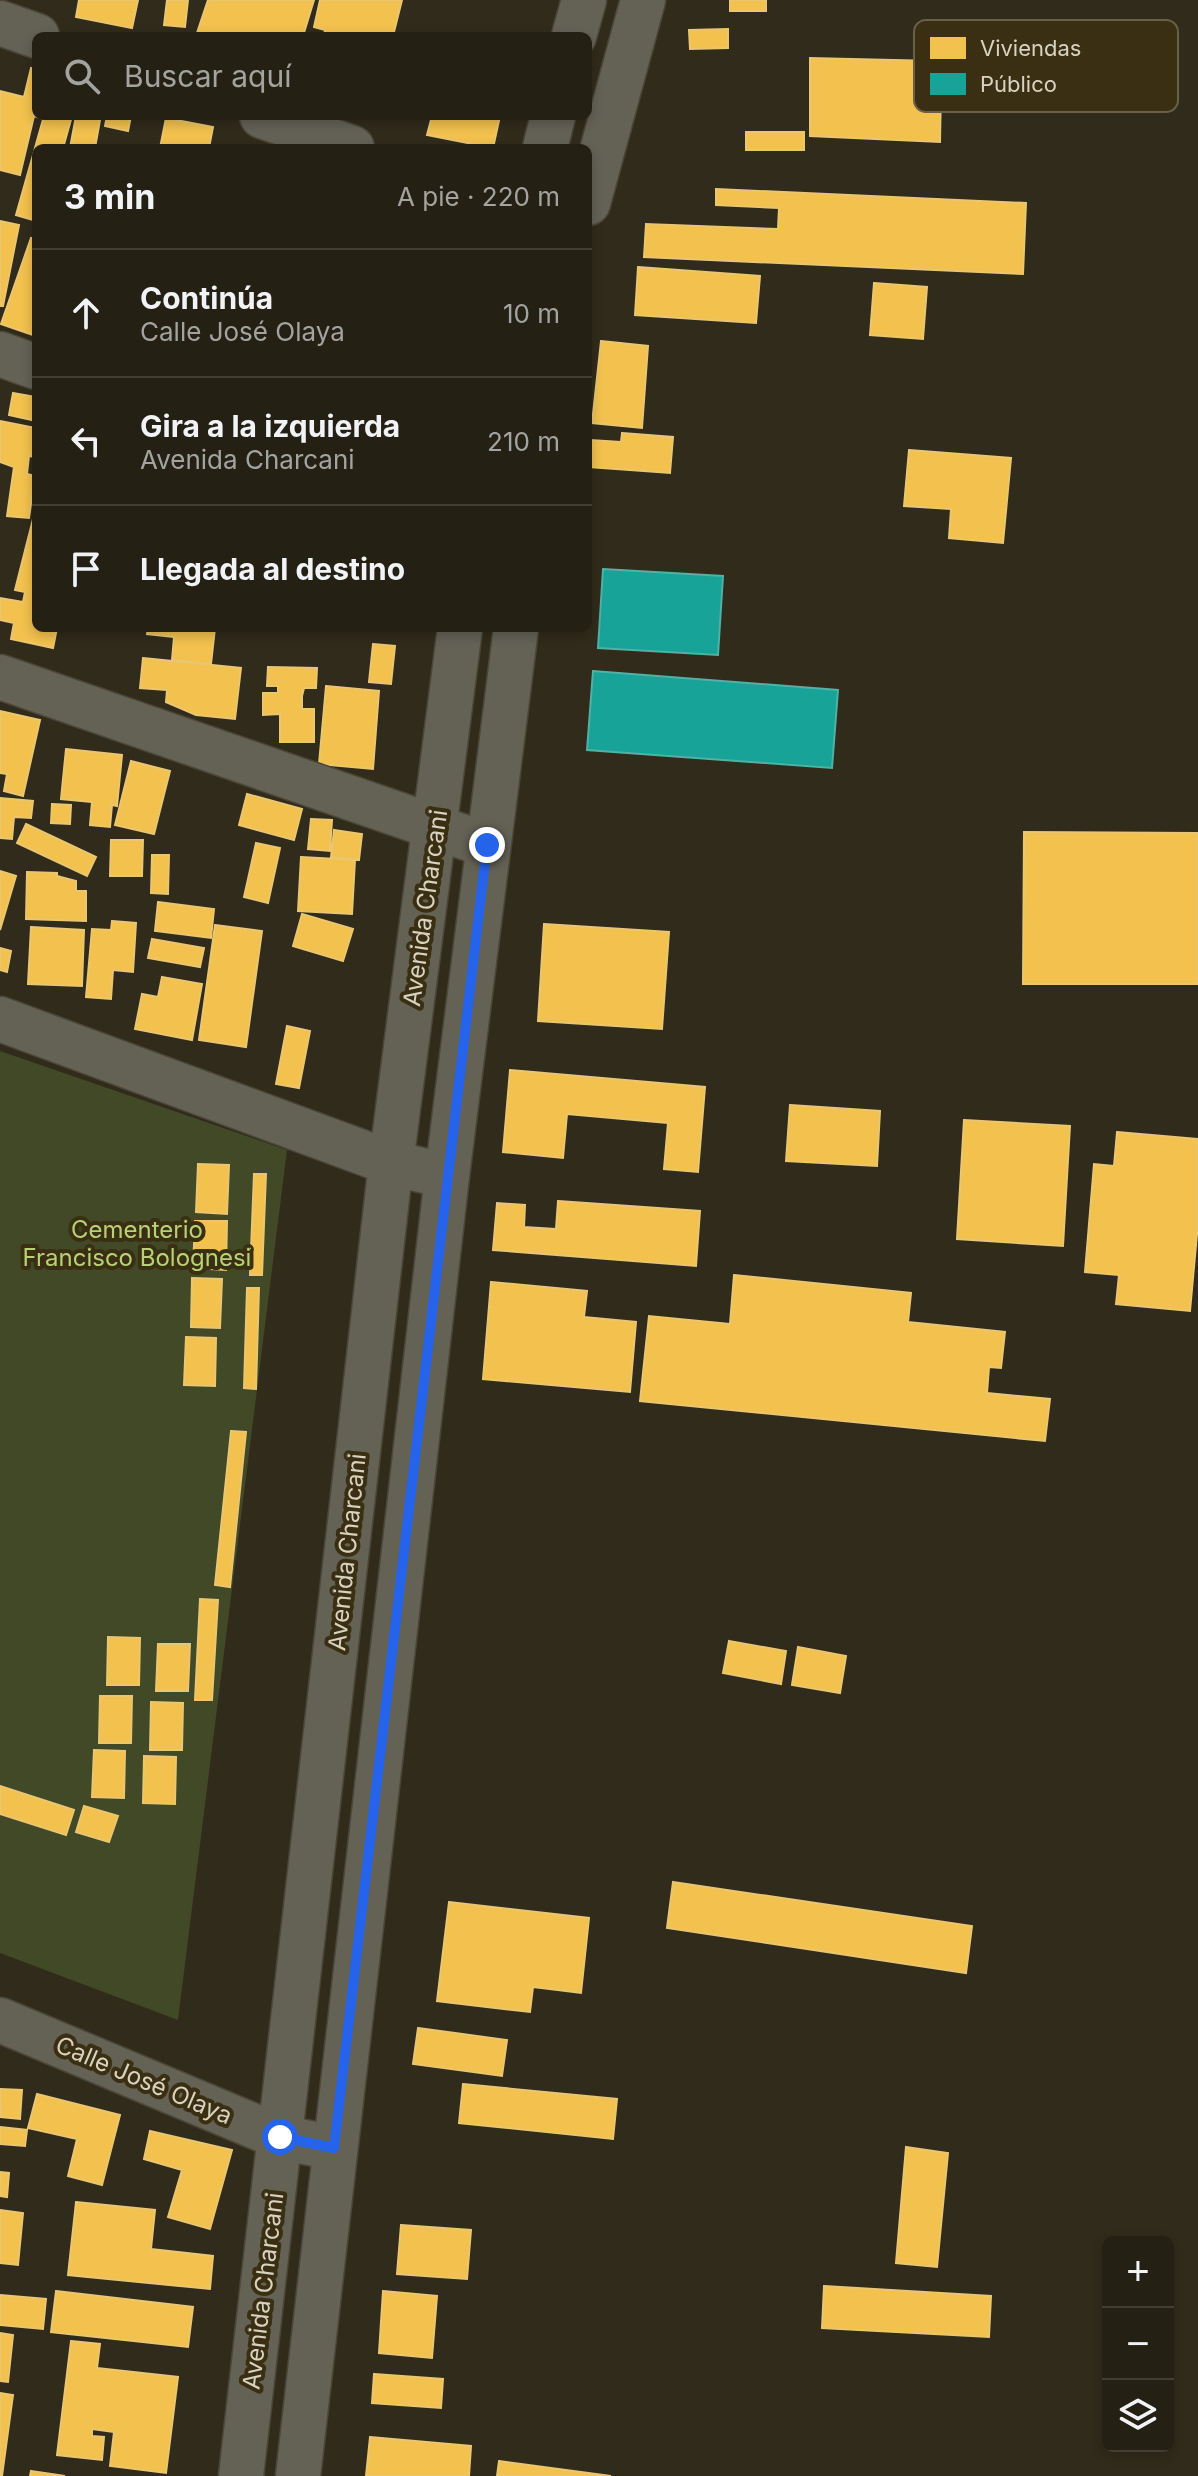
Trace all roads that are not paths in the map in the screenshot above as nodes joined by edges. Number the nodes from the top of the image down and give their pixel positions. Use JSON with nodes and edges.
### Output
{"nodes":[{"id":1,"x":584,"y":0,"type":"edge"},
{"id":2,"x":643,"y":0,"type":"edge"},
{"id":3,"x":0,"y":23,"type":"edge"},
{"id":4,"x":575,"y":32,"type":"edge"},
{"id":5,"x":32,"y":34,"type":"edge"},
{"id":6,"x":273,"y":120,"type":"edge"},
{"id":7,"x":552,"y":120,"type":"edge"},
{"id":8,"x":341,"y":144,"type":"edge"},
{"id":9,"x":546,"y":144,"type":"edge"},
{"id":10,"x":592,"y":188,"type":"edge"},
{"id":11,"x":0,"y":354,"type":"edge"},
{"id":12,"x":32,"y":366,"type":"edge"},
{"id":13,"x":460,"y":632,"type":"edge"},
{"id":14,"x":515,"y":632,"type":"edge"},
{"id":15,"x":0,"y":677,"type":"edge"},
{"id":16,"x":436,"y":829,"type":"junction"},
{"id":17,"x":487,"y":845,"type":"junction"},
{"id":18,"x":0,"y":1019,"type":"edge"},
{"id":19,"x":391,"y":1163,"type":"junction"},
{"id":20,"x":447,"y":1176,"type":"junction"},
{"id":21,"x":0,"y":2020,"type":"edge"},
{"id":22,"x":280,"y":2137,"type":"junction"},
{"id":23,"x":334,"y":2148,"type":"junction"},
{"id":24,"x":241,"y":2476,"type":"edge"},
{"id":25,"x":298,"y":2476,"type":"edge"}],
"edges":[{"from":1,"to":4,"type":"main road"},
{"from":2,"to":10,"type":"main road"},
{"from":3,"to":5,"type":"main road"},
{"from":6,"to":8,"type":"main road"},
{"from":7,"to":9,"type":"main road"},
{"from":11,"to":12,"type":"main road"},
{"from":13,"to":16,"type":"main road","name":"Avenida Charcani"},
{"from":14,"to":17,"type":"main road"},
{"from":15,"to":16,"type":"main road"},
{"from":16,"to":17,"type":"main road"},
{"from":16,"to":19,"type":"main road","name":"Avenida Charcani"},
{"from":17,"to":20,"type":"main road"},
{"from":18,"to":19,"type":"main road"},
{"from":19,"to":20,"type":"main road"},
{"from":19,"to":22,"type":"main road","name":"Avenida Charcani"},
{"from":20,"to":23,"type":"main road"},
{"from":21,"to":22,"type":"main road","name":"Calle José Olaya"},
{"from":22,"to":23,"type":"main road","name":"Calle José Olaya"},
{"from":22,"to":24,"type":"main road","name":"Avenida Charcani"},
{"from":23,"to":25,"type":"main road"}]}
